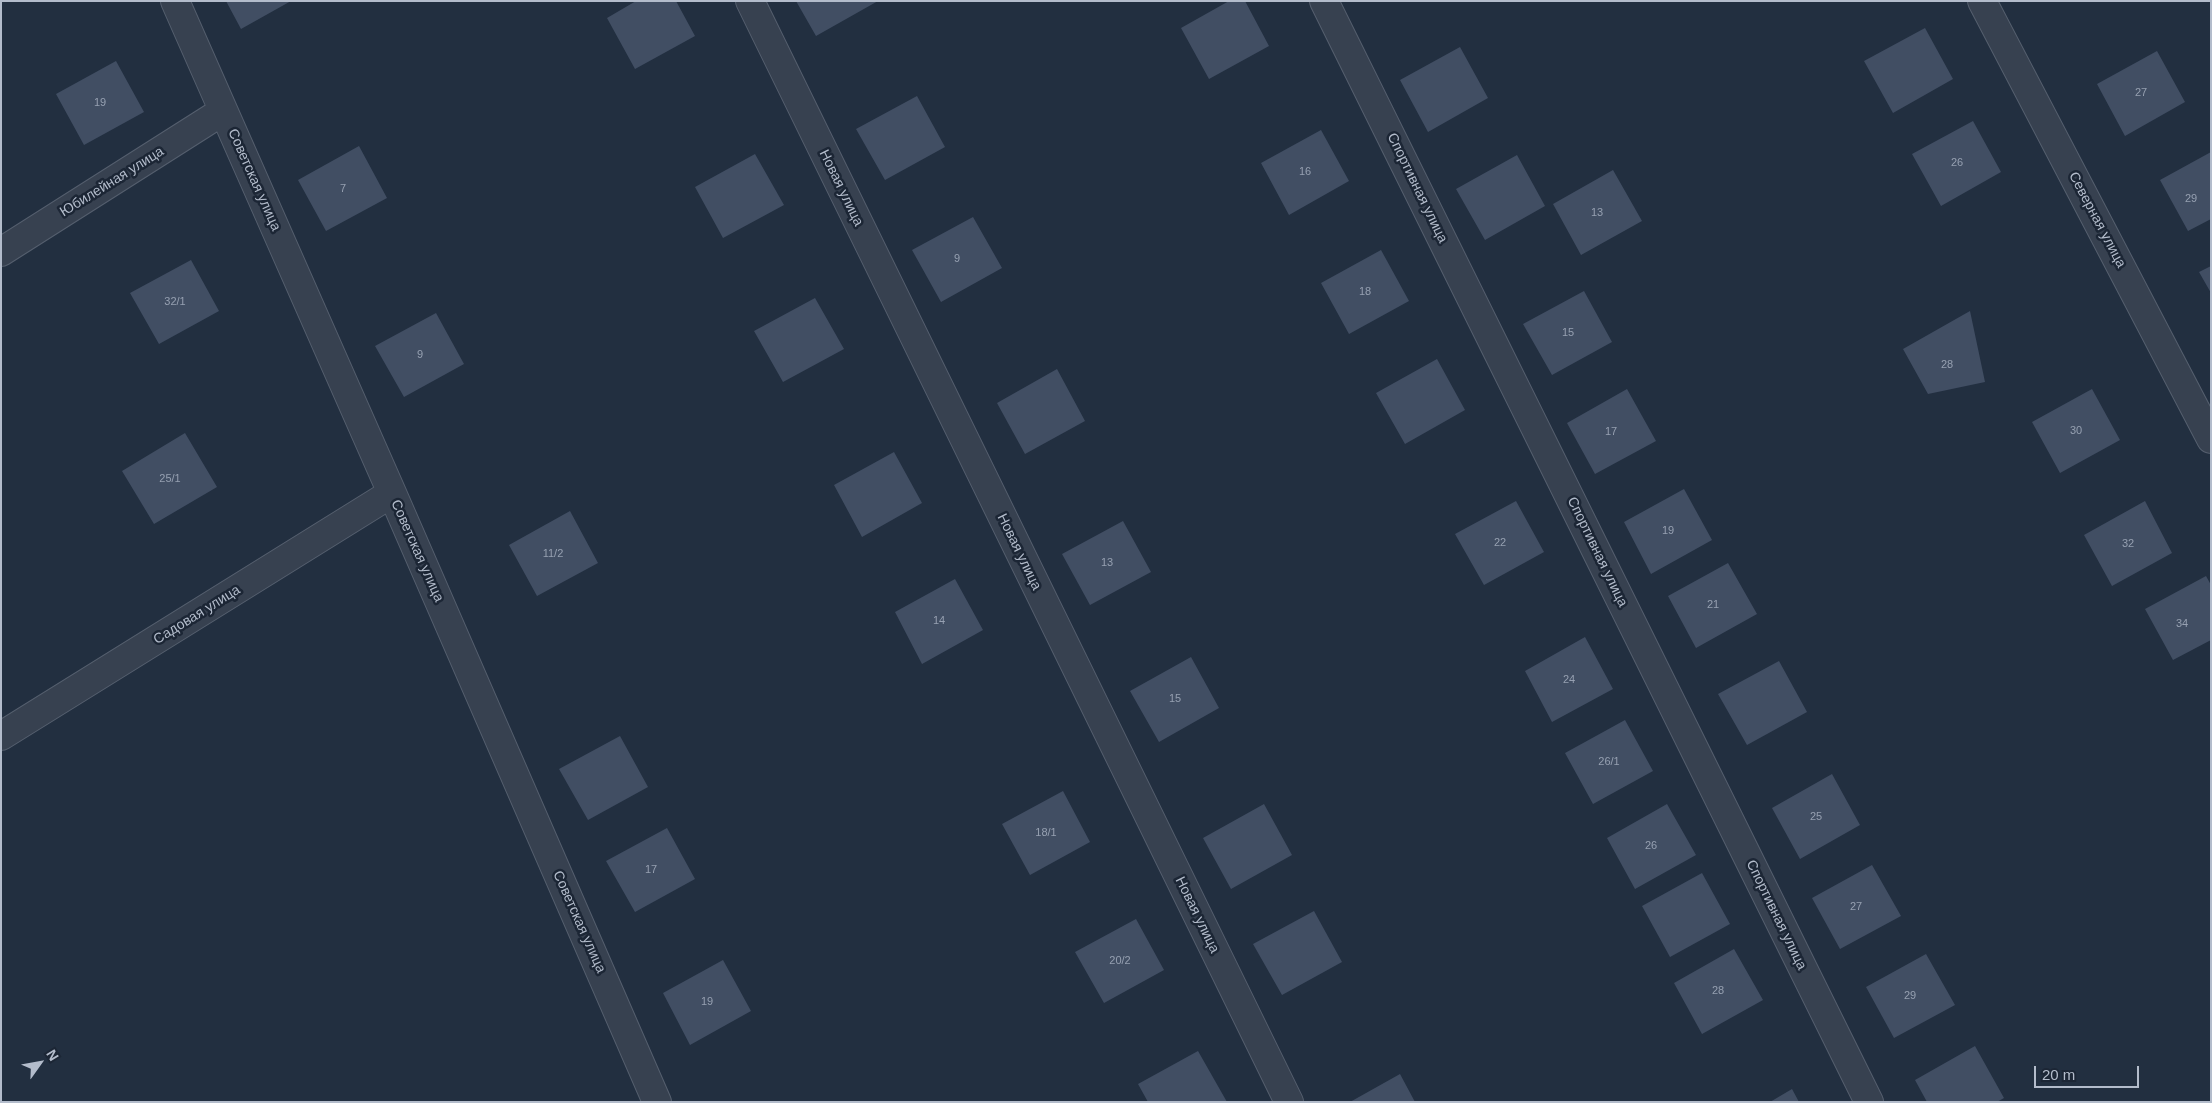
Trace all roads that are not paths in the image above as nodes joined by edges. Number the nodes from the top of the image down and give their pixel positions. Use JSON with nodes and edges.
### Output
{"nodes":[{"id":1,"x":174,"y":1,"type":"edge"},
{"id":2,"x":750,"y":1,"type":"edge"},
{"id":3,"x":1324,"y":1,"type":"edge"},
{"id":4,"x":1982,"y":1,"type":"edge"},
{"id":5,"x":223,"y":111,"type":"junction"},
{"id":6,"x":1,"y":252,"type":"edge"},
{"id":7,"x":2211,"y":439,"type":"edge"},
{"id":8,"x":392,"y":494,"type":"junction"},
{"id":9,"x":1,"y":736,"type":"edge"},
{"id":10,"x":657,"y":1102,"type":"edge"},
{"id":11,"x":1289,"y":1102,"type":"edge"},
{"id":12,"x":1869,"y":1102,"type":"edge"}],
"edges":[{"from":1,"to":5,"type":"street","name":"Советская улица"},
{"from":2,"to":11,"type":"street","name":"Новая улица"},
{"from":3,"to":12,"type":"street","name":"Спортивная улица"},
{"from":4,"to":7,"type":"street","name":"Северная улица"},
{"from":5,"to":6,"type":"street","name":"Юбилейная улица"},
{"from":5,"to":8,"type":"street","name":"Советская улица"},
{"from":8,"to":9,"type":"street","name":"Садовая улица"},
{"from":8,"to":10,"type":"street","name":"Советская улица"}]}
